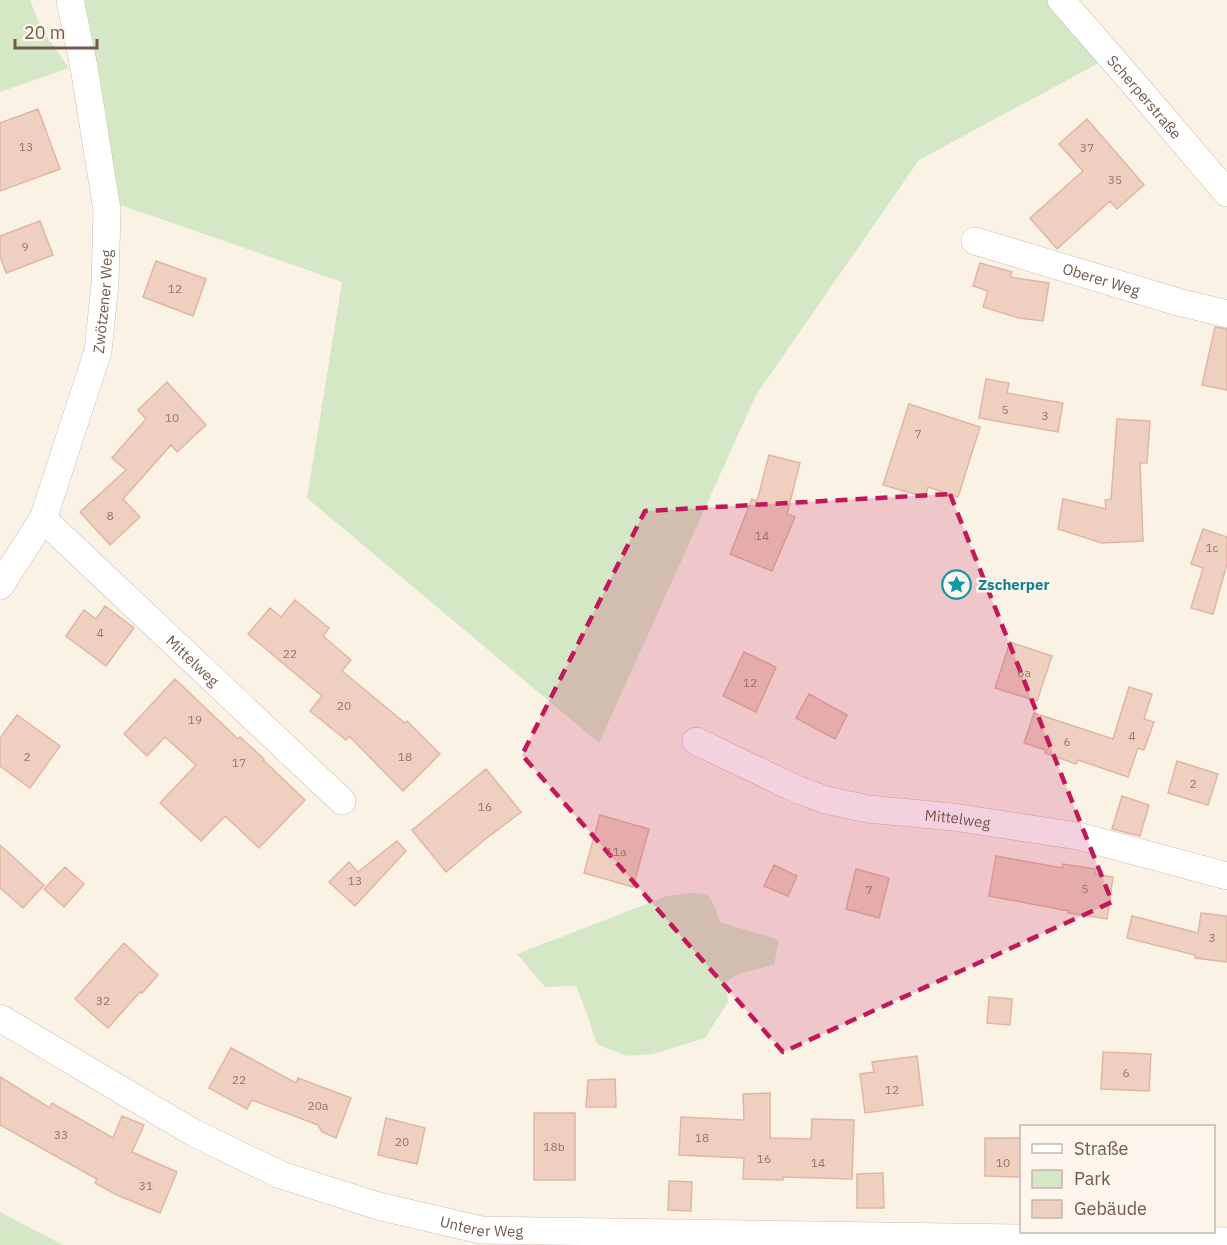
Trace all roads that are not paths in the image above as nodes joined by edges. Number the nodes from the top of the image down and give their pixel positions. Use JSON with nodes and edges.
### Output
{"nodes":[{"id":1,"x":69,"y":0,"type":"edge"},
{"id":2,"x":1061,"y":0,"type":"edge"},
{"id":3,"x":1227,"y":194,"type":"edge"},
{"id":4,"x":975,"y":241,"type":"dead end"},
{"id":5,"x":1227,"y":314,"type":"edge"},
{"id":6,"x":43,"y":519,"type":"junction"},
{"id":7,"x":0,"y":586,"type":"edge"},
{"id":8,"x":696,"y":741,"type":"dead end"},
{"id":9,"x":342,"y":801,"type":"dead end"},
{"id":10,"x":1227,"y":876,"type":"edge"},
{"id":11,"x":0,"y":1018,"type":"edge"},
{"id":12,"x":1227,"y":1241,"type":"edge"}],
"edges":[{"from":1,"to":6,"type":"street","name":"Zwötzener Weg"},
{"from":2,"to":3,"type":"street","name":"Scherperstraße"},
{"from":4,"to":5,"type":"street","name":"Oberer Weg"},
{"from":6,"to":7,"type":"street","name":"Zwötzener Weg"},
{"from":6,"to":9,"type":"street","name":"Mittelweg"},
{"from":8,"to":10,"type":"street","name":"Mittelweg"},
{"from":11,"to":12,"type":"street","name":"Unterer Weg"}]}
